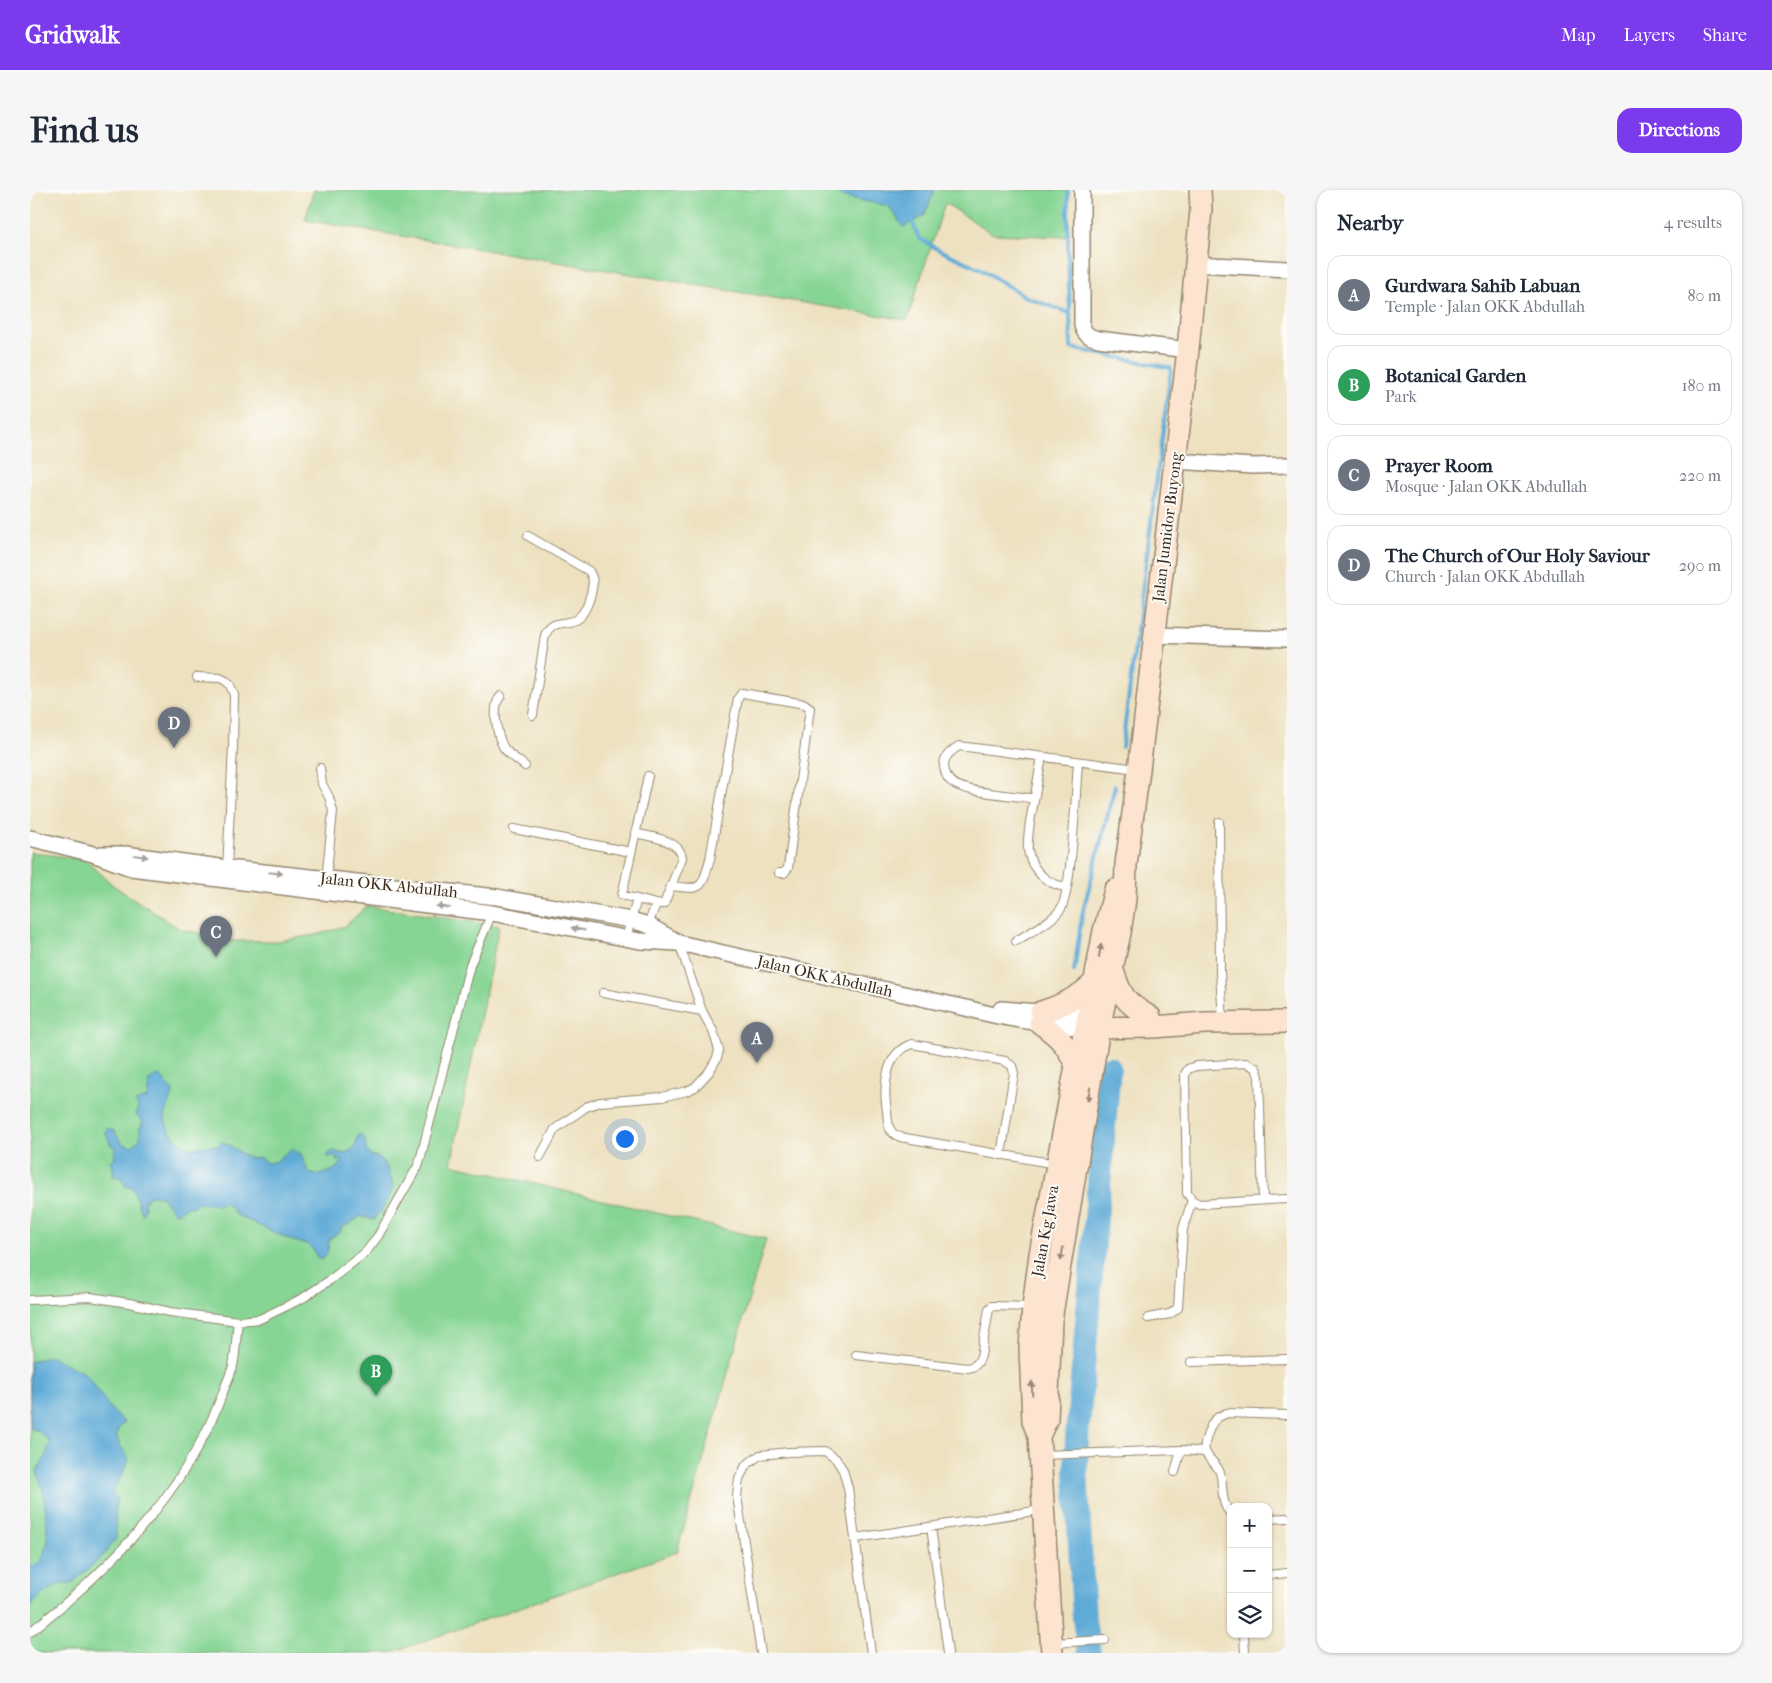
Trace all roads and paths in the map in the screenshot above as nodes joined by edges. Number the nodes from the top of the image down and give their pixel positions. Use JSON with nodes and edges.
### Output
{"nodes":[{"id":1,"x":1082,"y":190,"type":"edge"},
{"id":2,"x":1200,"y":190,"type":"edge"},
{"id":3,"x":1196,"y":264,"type":"junction"},
{"id":4,"x":1287,"y":269,"type":"edge"},
{"id":5,"x":1188,"y":350,"type":"junction"},
{"id":6,"x":1175,"y":461,"type":"junction"},
{"id":7,"x":1287,"y":465,"type":"edge"},
{"id":8,"x":528,"y":536,"type":"dead end"},
{"id":9,"x":1154,"y":635,"type":"junction"},
{"id":10,"x":1287,"y":639,"type":"edge"},
{"id":11,"x":196,"y":677,"type":"dead end"},
{"id":12,"x":501,"y":696,"type":"dead end"},
{"id":13,"x":533,"y":715,"type":"dead end"},
{"id":14,"x":1042,"y":757,"type":"junction"},
{"id":15,"x":1078,"y":762,"type":"junction"},
{"id":16,"x":524,"y":766,"type":"dead end"},
{"id":17,"x":320,"y":768,"type":"dead end"},
{"id":18,"x":1139,"y":770,"type":"junction"},
{"id":19,"x":648,"y":776,"type":"dead end"},
{"id":20,"x":1034,"y":799,"type":"junction"},
{"id":21,"x":1219,"y":822,"type":"dead end"},
{"id":22,"x":514,"y":829,"type":"dead end"},
{"id":23,"x":636,"y":833,"type":"junction"},
{"id":24,"x":30,"y":838,"type":"edge"},
{"id":25,"x":631,"y":852,"type":"junction"},
{"id":26,"x":1126,"y":864,"type":"junction"},
{"id":27,"x":779,"y":873,"type":"dead end"},
{"id":28,"x":226,"y":874,"type":"junction"},
{"id":29,"x":325,"y":886,"type":"junction"},
{"id":30,"x":671,"y":886,"type":"junction"},
{"id":31,"x":1067,"y":887,"type":"junction"},
{"id":32,"x":637,"y":899,"type":"junction"},
{"id":33,"x":656,"y":904,"type":"junction"},
{"id":34,"x":492,"y":913,"type":"junction"},
{"id":35,"x":631,"y":920,"type":"junction"},
{"id":36,"x":648,"y":925,"type":"junction"},
{"id":37,"x":626,"y":938,"type":"junction"},
{"id":38,"x":1016,"y":941,"type":"dead end"},
{"id":39,"x":679,"y":943,"type":"junction"},
{"id":40,"x":1112,"y":968,"type":"junction"},
{"id":41,"x":1094,"y":983,"type":"junction"},
{"id":42,"x":603,"y":993,"type":"dead end"},
{"id":43,"x":702,"y":1011,"type":"junction"},
{"id":44,"x":1040,"y":1018,"type":"junction"},
{"id":45,"x":1094,"y":1022,"type":"junction"},
{"id":46,"x":1146,"y":1022,"type":"junction"},
{"id":47,"x":1287,"y":1022,"type":"edge"},
{"id":48,"x":1214,"y":1023,"type":"junction"},
{"id":49,"x":1085,"y":1066,"type":"junction"},
{"id":50,"x":1002,"y":1156,"type":"junction"},
{"id":51,"x":540,"y":1157,"type":"dead end"},
{"id":52,"x":1056,"y":1164,"type":"junction"},
{"id":53,"x":1287,"y":1199,"type":"edge"},
{"id":54,"x":1192,"y":1200,"type":"junction"},
{"id":55,"x":1263,"y":1200,"type":"junction"},
{"id":56,"x":30,"y":1300,"type":"edge"},
{"id":57,"x":1033,"y":1307,"type":"junction"},
{"id":58,"x":1148,"y":1318,"type":"dead end"},
{"id":59,"x":238,"y":1321,"type":"junction"},
{"id":60,"x":856,"y":1355,"type":"dead end"},
{"id":61,"x":1287,"y":1359,"type":"edge"},
{"id":62,"x":1191,"y":1362,"type":"dead end"},
{"id":63,"x":1287,"y":1414,"type":"edge"},
{"id":64,"x":1039,"y":1445,"type":"junction"},
{"id":65,"x":1181,"y":1450,"type":"junction"},
{"id":66,"x":1205,"y":1452,"type":"junction"},
{"id":67,"x":1175,"y":1472,"type":"dead end"},
{"id":68,"x":1227,"y":1508,"type":"edge"},
{"id":69,"x":1043,"y":1509,"type":"junction"},
{"id":70,"x":1287,"y":1518,"type":"edge"},
{"id":71,"x":1272,"y":1519,"type":"edge"},
{"id":72,"x":931,"y":1527,"type":"junction"},
{"id":73,"x":856,"y":1538,"type":"junction"},
{"id":74,"x":1287,"y":1572,"type":"edge"},
{"id":75,"x":1272,"y":1574,"type":"edge"},
{"id":76,"x":30,"y":1632,"type":"edge"},
{"id":77,"x":1244,"y":1638,"type":"edge"},
{"id":78,"x":1105,"y":1640,"type":"dead end"},
{"id":79,"x":1058,"y":1646,"type":"edge"},
{"id":80,"x":761,"y":1653,"type":"edge"},
{"id":81,"x":871,"y":1653,"type":"edge"},
{"id":82,"x":948,"y":1653,"type":"edge"},
{"id":83,"x":1245,"y":1653,"type":"edge"}],
"edges":[{"from":1,"to":5,"type":"street"},
{"from":2,"to":3,"type":"main road","name":"Jalan Jumidor Buyong"},
{"from":3,"to":4,"type":"street"},
{"from":3,"to":5,"type":"main road","name":"Jalan Jumidor Buyong"},
{"from":5,"to":6,"type":"main road","name":"Jalan Jumidor Buyong"},
{"from":6,"to":7,"type":"street"},
{"from":6,"to":9,"type":"main road","name":"Jalan Jumidor Buyong"},
{"from":8,"to":13,"type":"lane"},
{"from":9,"to":10,"type":"street"},
{"from":9,"to":18,"type":"main road","name":"Jalan Jumidor Buyong"},
{"from":11,"to":28,"type":"lane"},
{"from":12,"to":16,"type":"lane"},
{"from":14,"to":15,"type":"lane"},
{"from":14,"to":20,"type":"lane"},
{"from":14,"to":20,"type":"lane"},
{"from":15,"to":18,"type":"lane"},
{"from":15,"to":31,"type":"lane"},
{"from":17,"to":29,"type":"lane"},
{"from":18,"to":26,"type":"main road","name":"Jalan Jumidor Buyong"},
{"from":19,"to":23,"type":"lane"},
{"from":20,"to":31,"type":"lane"},
{"from":21,"to":48,"type":"lane"},
{"from":22,"to":25,"type":"lane"},
{"from":23,"to":25,"type":"lane"},
{"from":23,"to":30,"type":"lane"},
{"from":24,"to":28,"type":"street","name":"Jalan OKK Abdullah"},
{"from":25,"to":32,"type":"lane"},
{"from":26,"to":40,"type":"main road","name":"Jalan Jumidor Buyong"},
{"from":41,"to":26,"type":"main road","name":"Jalan Jumidor Buyong","one_way":true},
{"from":27,"to":30,"type":"lane"},
{"from":28,"to":29,"type":"street","name":"Jalan OKK Abdullah"},
{"from":34,"to":29,"type":"street","name":"Jalan OKK Abdullah","one_way":true},
{"from":29,"to":35,"type":"street","name":"Jalan OKK Abdullah"},
{"from":30,"to":33,"type":"lane"},
{"from":31,"to":38,"type":"lane"},
{"from":32,"to":33,"type":"lane"},
{"from":32,"to":35,"type":"lane"},
{"from":33,"to":36,"type":"lane"},
{"from":37,"to":34,"type":"street","name":"Jalan OKK Abdullah","one_way":true},
{"from":34,"to":59,"type":"lane"},
{"from":35,"to":36,"type":"street","name":"Jalan OKK Abdullah"},
{"from":35,"to":37,"type":"lane"},
{"from":36,"to":39,"type":"street","name":"Jalan OKK Abdullah"},
{"from":37,"to":39,"type":"street","name":"Jalan OKK Abdullah"},
{"from":39,"to":43,"type":"lane"},
{"from":39,"to":44,"type":"street","name":"Jalan OKK Abdullah"},
{"from":40,"to":45,"type":"main road","name":"Jalan Jumidor Buyong"},
{"from":40,"to":46,"type":"main road"},
{"from":41,"to":44,"type":"main road"},
{"from":41,"to":45,"type":"main road","name":"Jalan Jumidor Buyong"},
{"from":42,"to":43,"type":"lane"},
{"from":43,"to":51,"type":"lane"},
{"from":44,"to":45,"type":"street","name":"Jalan OKK Abdullah"},
{"from":44,"to":49,"type":"main road"},
{"from":45,"to":46,"type":"main road","name":"Jalan OKK Abdullah"},
{"from":45,"to":49,"type":"main road","name":"Jalan Kg Jawa"},
{"from":46,"to":48,"type":"main road","name":"Jalan OKK Abdullah"},
{"from":46,"to":49,"type":"main road"},
{"from":47,"to":48,"type":"main road","name":"Jalan OKK Abdullah"},
{"from":49,"to":52,"type":"main road","name":"Jalan Kg Jawa"},
{"from":49,"to":64,"type":"main road","name":"Jalan Kg Jawa","one_way":true},
{"from":50,"to":50,"type":"lane"},
{"from":50,"to":52,"type":"lane"},
{"from":52,"to":57,"type":"main road","name":"Jalan Kg Jawa"},
{"from":53,"to":55,"type":"lane"},
{"from":54,"to":55,"type":"lane"},
{"from":54,"to":55,"type":"lane"},
{"from":54,"to":58,"type":"lane"},
{"from":56,"to":59,"type":"lane"},
{"from":57,"to":60,"type":"lane"},
{"from":64,"to":57,"type":"main road","name":"Jalan Kg Jawa","one_way":true},
{"from":59,"to":76,"type":"lane"},
{"from":61,"to":62,"type":"lane"},
{"from":63,"to":66,"type":"lane"},
{"from":64,"to":65,"type":"lane"},
{"from":64,"to":69,"type":"main road","name":"Jalan Kg Jawa"},
{"from":65,"to":66,"type":"lane"},
{"from":65,"to":67,"type":"lane"},
{"from":66,"to":68,"type":"lane"},
{"from":69,"to":72,"type":"lane"},
{"from":69,"to":79,"type":"main road","name":"Jalan Kg Jawa"},
{"from":70,"to":71,"type":"lane"},
{"from":72,"to":73,"type":"lane"},
{"from":72,"to":82,"type":"lane"},
{"from":73,"to":80,"type":"lane"},
{"from":73,"to":81,"type":"lane"},
{"from":74,"to":75,"type":"lane"},
{"from":77,"to":83,"type":"lane"},
{"from":78,"to":79,"type":"lane"}]}
